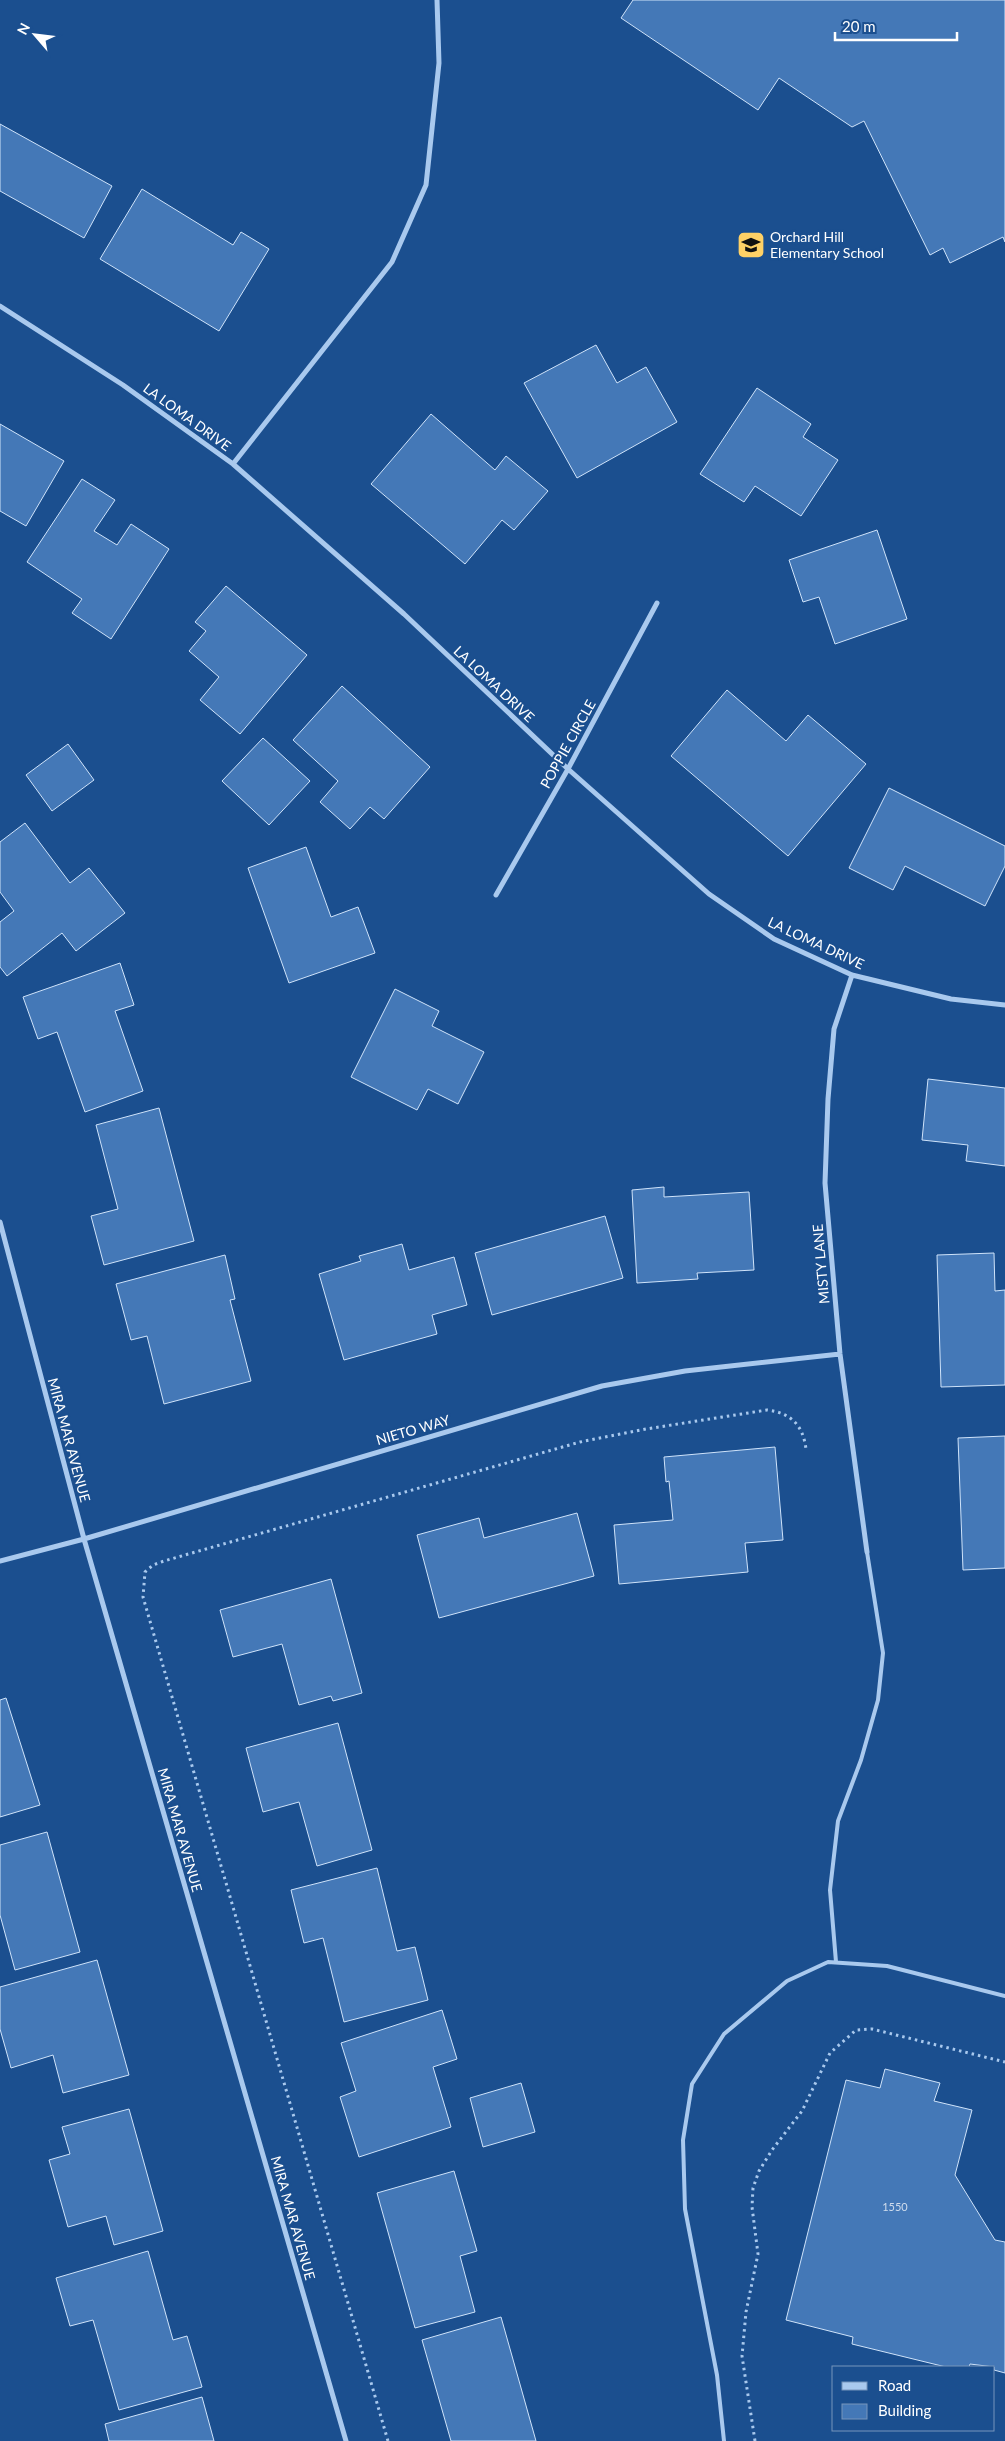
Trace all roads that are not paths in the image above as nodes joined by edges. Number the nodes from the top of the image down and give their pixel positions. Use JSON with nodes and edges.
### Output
{"nodes":[{"id":1,"x":438,"y":0,"type":"edge"},
{"id":2,"x":0,"y":306,"type":"edge"},
{"id":3,"x":233,"y":464,"type":"junction"},
{"id":4,"x":657,"y":603,"type":"dead end"},
{"id":5,"x":568,"y":769,"type":"junction"},
{"id":6,"x":496,"y":895,"type":"dead end"},
{"id":7,"x":852,"y":975,"type":"junction"},
{"id":8,"x":1005,"y":1005,"type":"edge"},
{"id":9,"x":0,"y":1222,"type":"edge"},
{"id":10,"x":840,"y":1354,"type":"junction"},
{"id":11,"x":84,"y":1539,"type":"junction"},
{"id":12,"x":867,"y":1552,"type":"joint"},
{"id":13,"x":0,"y":1561,"type":"edge"},
{"id":14,"x":836,"y":1962,"type":"junction"},
{"id":15,"x":1005,"y":1996,"type":"edge"},
{"id":16,"x":346,"y":2441,"type":"edge"},
{"id":17,"x":724,"y":2441,"type":"edge"}],
"edges":[{"from":1,"to":3,"type":"street"},
{"from":2,"to":3,"type":"street","name":"LA LOMA DRIVE"},
{"from":3,"to":5,"type":"street","name":"LA LOMA DRIVE"},
{"from":4,"to":5,"type":"street","name":"POPPIE CIRCLE"},
{"from":5,"to":6,"type":"street","name":"POPPIE CIRCLE"},
{"from":5,"to":7,"type":"street","name":"LA LOMA DRIVE"},
{"from":7,"to":8,"type":"street","name":"LA LOMA DRIVE"},
{"from":7,"to":10,"type":"street","name":"MISTY LANE"},
{"from":9,"to":11,"type":"street","name":"MIRA MAR AVENUE"},
{"from":10,"to":11,"type":"street","name":"NIETO WAY"},
{"from":10,"to":12,"type":"street","name":"MISTY LANE"},
{"from":11,"to":13,"type":"street","name":"NIETO WAY"},
{"from":11,"to":16,"type":"street","name":"MIRA MAR AVENUE"},
{"from":12,"to":14,"type":"lane"},
{"from":14,"to":15,"type":"lane"},
{"from":14,"to":17,"type":"lane"}]}
